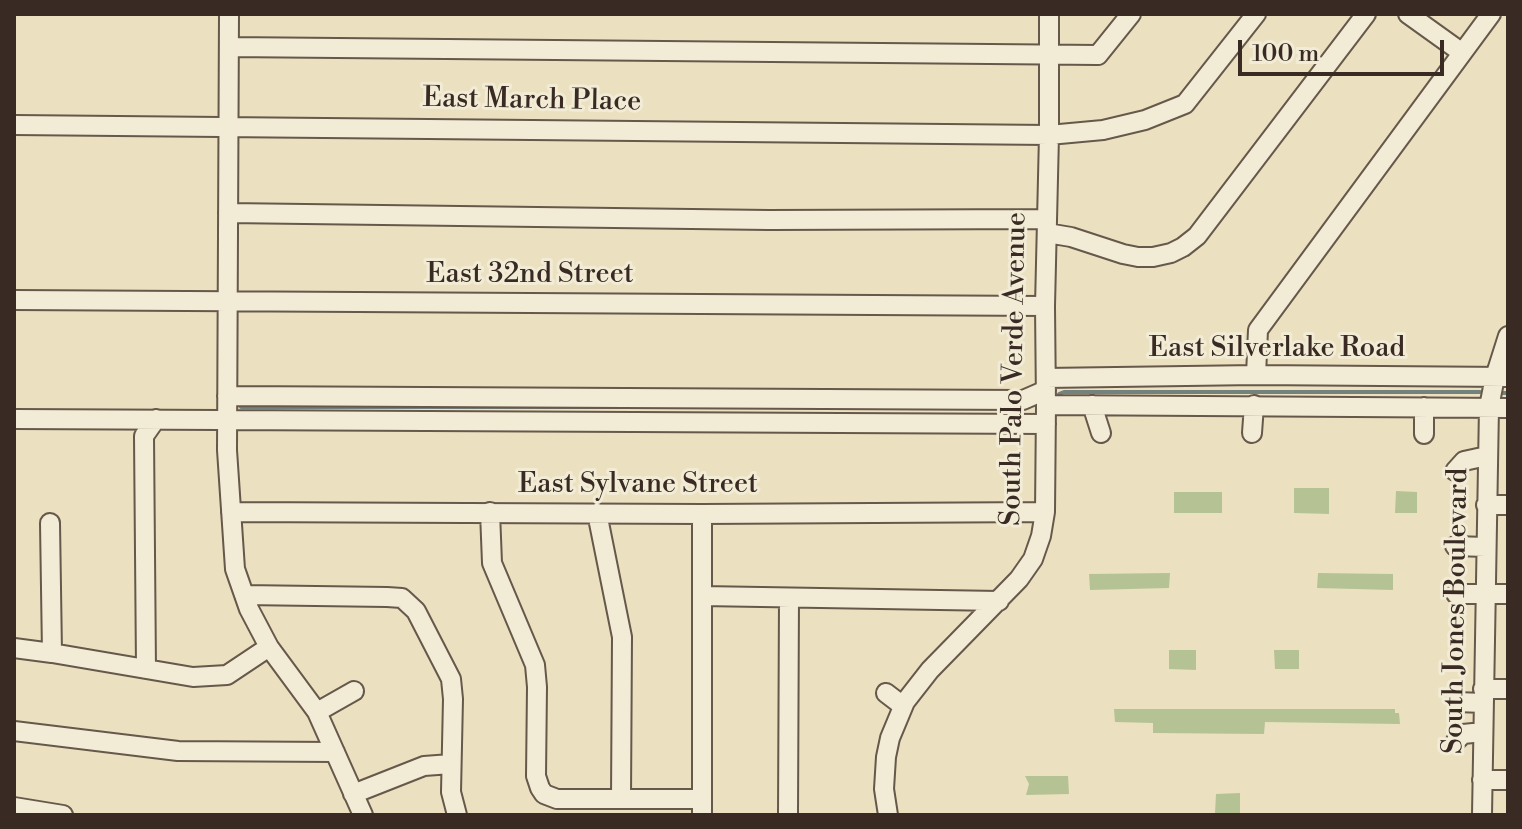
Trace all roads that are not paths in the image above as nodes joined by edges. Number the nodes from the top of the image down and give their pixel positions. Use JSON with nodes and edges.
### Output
{"nodes":[{"id":1,"x":229,"y":14,"type":"edge"},
{"id":2,"x":1049,"y":14,"type":"edge"},
{"id":3,"x":1131,"y":14,"type":"edge"},
{"id":4,"x":1256,"y":14,"type":"edge"},
{"id":5,"x":1366,"y":14,"type":"edge"},
{"id":6,"x":1408,"y":14,"type":"edge"},
{"id":7,"x":1491,"y":14,"type":"edge"},
{"id":8,"x":229,"y":47,"type":"junction"},
{"id":9,"x":1461,"y":52,"type":"junction"},
{"id":10,"x":1049,"y":54,"type":"junction"},
{"id":11,"x":14,"y":125,"type":"edge"},
{"id":12,"x":229,"y":126,"type":"junction"},
{"id":13,"x":1049,"y":135,"type":"junction"},
{"id":14,"x":228,"y":213,"type":"junction"},
{"id":15,"x":1047,"y":226,"type":"junction"},
{"id":16,"x":14,"y":300,"type":"edge"},
{"id":17,"x":227,"y":302,"type":"junction"},
{"id":18,"x":1045,"y":306,"type":"junction"},
{"id":19,"x":1508,"y":336,"type":"edge"},
{"id":20,"x":1256,"y":375,"type":"junction"},
{"id":21,"x":1502,"y":377,"type":"edge"},
{"id":22,"x":1046,"y":391,"type":"junction"},
{"id":23,"x":227,"y":396,"type":"junction"},
{"id":24,"x":1092,"y":405,"type":"junction"},
{"id":25,"x":1254,"y":405,"type":"junction"},
{"id":26,"x":1424,"y":407,"type":"junction"},
{"id":27,"x":1489,"y":407,"type":"junction"},
{"id":28,"x":1508,"y":408,"type":"edge"},
{"id":29,"x":14,"y":419,"type":"edge"},
{"id":30,"x":156,"y":419,"type":"junction"},
{"id":31,"x":227,"y":419,"type":"junction"},
{"id":32,"x":1046,"y":424,"type":"junction"},
{"id":33,"x":1101,"y":433,"type":"dead end"},
{"id":34,"x":1252,"y":433,"type":"dead end"},
{"id":35,"x":1424,"y":434,"type":"dead end"},
{"id":36,"x":1487,"y":456,"type":"junction"},
{"id":37,"x":1455,"y":471,"type":"dead end"},
{"id":38,"x":1486,"y":505,"type":"junction"},
{"id":39,"x":1508,"y":505,"type":"edge"},
{"id":40,"x":231,"y":512,"type":"junction"},
{"id":41,"x":490,"y":512,"type":"junction"},
{"id":42,"x":1045,"y":512,"type":"junction"},
{"id":43,"x":597,"y":513,"type":"junction"},
{"id":44,"x":702,"y":514,"type":"junction"},
{"id":45,"x":50,"y":523,"type":"dead end"},
{"id":46,"x":1455,"y":546,"type":"dead end"},
{"id":47,"x":1485,"y":547,"type":"junction"},
{"id":48,"x":1456,"y":594,"type":"dead end"},
{"id":49,"x":1484,"y":594,"type":"junction"},
{"id":50,"x":1508,"y":594,"type":"edge"},
{"id":51,"x":244,"y":595,"type":"junction"},
{"id":52,"x":702,"y":596,"type":"junction"},
{"id":53,"x":789,"y":598,"type":"junction"},
{"id":54,"x":999,"y":601,"type":"junction"},
{"id":55,"x":269,"y":647,"type":"junction"},
{"id":56,"x":14,"y":648,"type":"edge"},
{"id":57,"x":52,"y":653,"type":"junction"},
{"id":58,"x":146,"y":669,"type":"junction"},
{"id":59,"x":1508,"y":689,"type":"edge"},
{"id":60,"x":354,"y":691,"type":"dead end"},
{"id":61,"x":886,"y":693,"type":"dead end"},
{"id":62,"x":1483,"y":696,"type":"junction"},
{"id":63,"x":1457,"y":702,"type":"dead end"},
{"id":64,"x":903,"y":706,"type":"junction"},
{"id":65,"x":317,"y":712,"type":"junction"},
{"id":66,"x":14,"y":731,"type":"edge"},
{"id":67,"x":1483,"y":732,"type":"junction"},
{"id":68,"x":1456,"y":741,"type":"dead end"},
{"id":69,"x":335,"y":752,"type":"junction"},
{"id":70,"x":451,"y":764,"type":"junction"},
{"id":71,"x":1482,"y":780,"type":"junction"},
{"id":72,"x":1508,"y":780,"type":"edge"},
{"id":73,"x":353,"y":794,"type":"junction"},
{"id":74,"x":621,"y":798,"type":"junction"},
{"id":75,"x":14,"y":807,"type":"edge"},
{"id":76,"x":702,"y":807,"type":"edge"},
{"id":77,"x":361,"y":814,"type":"edge"},
{"id":78,"x":63,"y":815,"type":"edge"},
{"id":79,"x":457,"y":815,"type":"edge"},
{"id":80,"x":788,"y":815,"type":"edge"},
{"id":81,"x":888,"y":815,"type":"edge"},
{"id":82,"x":1482,"y":815,"type":"edge"}],
"edges":[{"from":1,"to":8,"type":"street"},
{"from":2,"to":10,"type":"street","name":"South Palo Verde Avenue"},
{"from":3,"to":10,"type":"street"},
{"from":4,"to":13,"type":"street","name":"East March Place"},
{"from":5,"to":15,"type":"street"},
{"from":6,"to":9,"type":"street"},
{"from":7,"to":9,"type":"street"},
{"from":8,"to":10,"type":"street"},
{"from":8,"to":12,"type":"street"},
{"from":9,"to":20,"type":"street"},
{"from":10,"to":13,"type":"street","name":"South Palo Verde Avenue"},
{"from":11,"to":12,"type":"street","name":"East March Place"},
{"from":12,"to":13,"type":"street","name":"East March Place"},
{"from":12,"to":14,"type":"street"},
{"from":13,"to":15,"type":"street","name":"South Palo Verde Avenue"},
{"from":14,"to":15,"type":"street"},
{"from":14,"to":17,"type":"street"},
{"from":15,"to":18,"type":"street","name":"South Palo Verde Avenue"},
{"from":16,"to":17,"type":"street","name":"East 32nd Street"},
{"from":17,"to":18,"type":"street","name":"East 32nd Street"},
{"from":17,"to":23,"type":"street"},
{"from":18,"to":22,"type":"street","name":"South Palo Verde Avenue"},
{"from":19,"to":21,"type":"street","name":"South Jones Boulevard"},
{"from":20,"to":21,"type":"street","name":"East Silverlake Road"},
{"from":20,"to":22,"type":"street","name":"East Silverlake Road"},
{"from":21,"to":27,"type":"street","name":"South Jones Boulevard"},
{"from":22,"to":23,"type":"street"},
{"from":22,"to":24,"type":"street","name":"East Silverlake Road"},
{"from":22,"to":32,"type":"street","name":"South Palo Verde Avenue"},
{"from":23,"to":31,"type":"street"},
{"from":24,"to":25,"type":"street","name":"East Silverlake Road"},
{"from":24,"to":33,"type":"street"},
{"from":25,"to":26,"type":"street","name":"East Silverlake Road"},
{"from":25,"to":34,"type":"street"},
{"from":26,"to":27,"type":"street","name":"East Silverlake Road"},
{"from":26,"to":35,"type":"street"},
{"from":27,"to":28,"type":"street","name":"East Silverlake Road"},
{"from":27,"to":36,"type":"street","name":"South Jones Boulevard"},
{"from":29,"to":30,"type":"street"},
{"from":30,"to":31,"type":"street"},
{"from":30,"to":58,"type":"street"},
{"from":31,"to":32,"type":"street"},
{"from":31,"to":40,"type":"street"},
{"from":32,"to":42,"type":"street","name":"South Palo Verde Avenue"},
{"from":36,"to":37,"type":"street"},
{"from":36,"to":38,"type":"street","name":"South Jones Boulevard"},
{"from":38,"to":39,"type":"street"},
{"from":38,"to":47,"type":"street","name":"South Jones Boulevard"},
{"from":40,"to":41,"type":"street","name":"East Sylvane Street"},
{"from":40,"to":51,"type":"street"},
{"from":41,"to":43,"type":"street","name":"East Sylvane Street"},
{"from":41,"to":74,"type":"street"},
{"from":42,"to":44,"type":"street","name":"East Sylvane Street"},
{"from":42,"to":54,"type":"street","name":"South Palo Verde Avenue"},
{"from":43,"to":44,"type":"street","name":"East Sylvane Street"},
{"from":43,"to":74,"type":"street"},
{"from":44,"to":52,"type":"street"},
{"from":45,"to":57,"type":"street"},
{"from":46,"to":47,"type":"street"},
{"from":47,"to":49,"type":"street","name":"South Jones Boulevard"},
{"from":48,"to":49,"type":"street"},
{"from":49,"to":50,"type":"street"},
{"from":49,"to":62,"type":"street","name":"South Jones Boulevard"},
{"from":51,"to":55,"type":"street"},
{"from":51,"to":70,"type":"street"},
{"from":52,"to":53,"type":"street"},
{"from":52,"to":76,"type":"street"},
{"from":53,"to":54,"type":"street"},
{"from":53,"to":80,"type":"street"},
{"from":54,"to":64,"type":"street","name":"South Palo Verde Avenue"},
{"from":55,"to":58,"type":"street"},
{"from":55,"to":65,"type":"street"},
{"from":56,"to":57,"type":"street"},
{"from":57,"to":58,"type":"street"},
{"from":59,"to":62,"type":"street"},
{"from":60,"to":65,"type":"street"},
{"from":61,"to":64,"type":"street"},
{"from":62,"to":63,"type":"street"},
{"from":62,"to":67,"type":"street","name":"South Jones Boulevard"},
{"from":64,"to":81,"type":"street","name":"South Palo Verde Avenue"},
{"from":65,"to":69,"type":"street"},
{"from":66,"to":69,"type":"street"},
{"from":67,"to":68,"type":"street"},
{"from":67,"to":71,"type":"street","name":"South Jones Boulevard"},
{"from":69,"to":73,"type":"street"},
{"from":70,"to":73,"type":"street"},
{"from":70,"to":79,"type":"street"},
{"from":71,"to":72,"type":"street"},
{"from":71,"to":82,"type":"street","name":"South Jones Boulevard"},
{"from":73,"to":77,"type":"street"},
{"from":74,"to":76,"type":"street"},
{"from":75,"to":78,"type":"street"}]}
